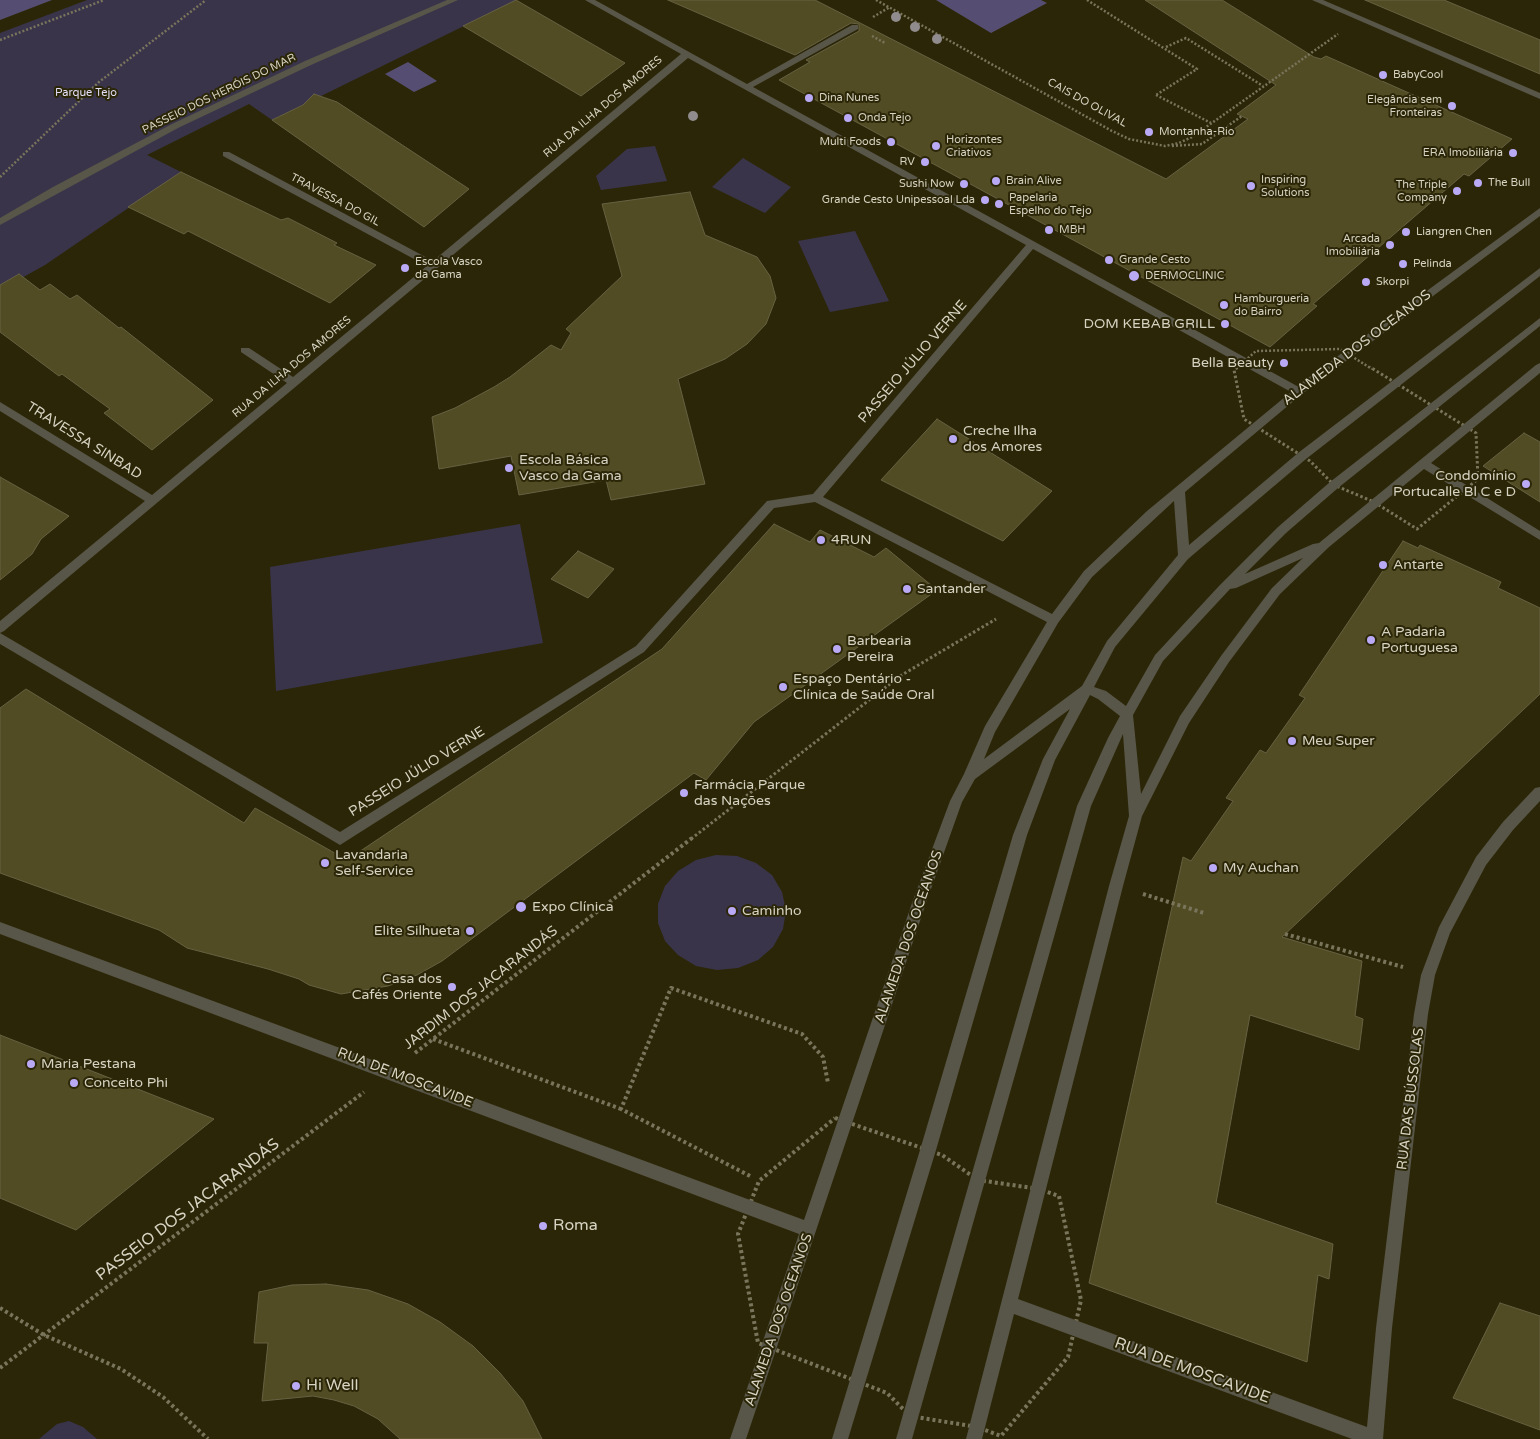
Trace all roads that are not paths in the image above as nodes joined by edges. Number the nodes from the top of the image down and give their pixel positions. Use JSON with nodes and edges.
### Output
{"nodes":[{"id":1,"x":454,"y":0,"type":"edge"},
{"id":2,"x":589,"y":0,"type":"edge"},
{"id":3,"x":1316,"y":0,"type":"edge"},
{"id":4,"x":855,"y":27,"type":"dead end"},
{"id":5,"x":687,"y":54,"type":"junction"},
{"id":6,"x":747,"y":87,"type":"junction"},
{"id":7,"x":1540,"y":96,"type":"edge"},
{"id":8,"x":226,"y":154,"type":"dead end"},
{"id":9,"x":1540,"y":211,"type":"edge"},
{"id":10,"x":0,"y":222,"type":"edge"},
{"id":11,"x":1032,"y":244,"type":"junction"},
{"id":12,"x":434,"y":266,"type":"junction"},
{"id":13,"x":1540,"y":271,"type":"edge"},
{"id":14,"x":1540,"y":321,"type":"edge"},
{"id":15,"x":245,"y":350,"type":"dead end"},
{"id":16,"x":1540,"y":367,"type":"edge"},
{"id":17,"x":294,"y":382,"type":"junction"},
{"id":18,"x":1298,"y":390,"type":"junction"},
{"id":19,"x":0,"y":406,"type":"edge"},
{"id":20,"x":1423,"y":463,"type":"junction"},
{"id":21,"x":1179,"y":491,"type":"junction"},
{"id":22,"x":816,"y":498,"type":"junction"},
{"id":23,"x":152,"y":500,"type":"junction"},
{"id":24,"x":1540,"y":536,"type":"edge"},
{"id":25,"x":1325,"y":544,"type":"junction"},
{"id":26,"x":1184,"y":556,"type":"junction"},
{"id":27,"x":1223,"y":589,"type":"junction"},
{"id":28,"x":1054,"y":620,"type":"junction"},
{"id":29,"x":0,"y":628,"type":"edge"},
{"id":30,"x":0,"y":638,"type":"edge"},
{"id":31,"x":1087,"y":689,"type":"junction"},
{"id":32,"x":1127,"y":714,"type":"junction"},
{"id":33,"x":970,"y":776,"type":"junction"},
{"id":34,"x":1540,"y":792,"type":"edge"},
{"id":35,"x":1136,"y":816,"type":"junction"},
{"id":36,"x":0,"y":928,"type":"edge"},
{"id":37,"x":810,"y":1230,"type":"junction"},
{"id":38,"x":1009,"y":1304,"type":"junction"},
{"id":39,"x":738,"y":1439,"type":"edge"},
{"id":40,"x":840,"y":1439,"type":"edge"},
{"id":41,"x":904,"y":1439,"type":"edge"},
{"id":42,"x":974,"y":1439,"type":"edge"},
{"id":43,"x":1375,"y":1439,"type":"edge"}],
"edges":[{"from":1,"to":10,"type":"street","name":"PASSEIO DOS HERÓIS DO MAR"},
{"from":2,"to":5,"type":"street"},
{"from":3,"to":7,"type":"street"},
{"from":4,"to":6,"type":"street"},
{"from":5,"to":6,"type":"street"},
{"from":5,"to":12,"type":"street","name":"RUA DA ILHA DOS AMORES"},
{"from":6,"to":11,"type":"street"},
{"from":8,"to":12,"type":"street","name":"TRAVESSA DO GIL"},
{"from":9,"to":18,"type":"street","name":"ALAMEDA DOS OCEANOS"},
{"from":11,"to":18,"type":"street"},
{"from":11,"to":22,"type":"street","name":"PASSEIO JÚLIO VERNE"},
{"from":12,"to":17,"type":"street","name":"RUA DA ILHA DOS AMORES"},
{"from":13,"to":26,"type":"street"},
{"from":14,"to":27,"type":"street"},
{"from":15,"to":17,"type":"street"},
{"from":16,"to":20,"type":"street"},
{"from":17,"to":23,"type":"street","name":"RUA DA ILHA DOS AMORES"},
{"from":18,"to":21,"type":"street","name":"ALAMEDA DOS OCEANOS"},
{"from":19,"to":23,"type":"street","name":"TRAVESSA SINBAD"},
{"from":20,"to":24,"type":"street"},
{"from":20,"to":25,"type":"street"},
{"from":21,"to":26,"type":"street"},
{"from":21,"to":28,"type":"street","name":"ALAMEDA DOS OCEANOS"},
{"from":22,"to":28,"type":"street"},
{"from":22,"to":30,"type":"street","name":"PASSEIO JÚLIO VERNE"},
{"from":23,"to":29,"type":"street","name":"RUA DA ILHA DOS AMORES"},
{"from":25,"to":27,"type":"street"},
{"from":25,"to":35,"type":"street"},
{"from":26,"to":31,"type":"street"},
{"from":27,"to":32,"type":"street"},
{"from":28,"to":33,"type":"street","name":"ALAMEDA DOS OCEANOS"},
{"from":31,"to":32,"type":"street"},
{"from":31,"to":33,"type":"street"},
{"from":31,"to":40,"type":"street"},
{"from":32,"to":35,"type":"street"},
{"from":32,"to":41,"type":"street"},
{"from":33,"to":37,"type":"street","name":"ALAMEDA DOS OCEANOS"},
{"from":34,"to":43,"type":"street","name":"RUA DAS BÚSSOLAS"},
{"from":35,"to":38,"type":"street"},
{"from":36,"to":37,"type":"street","name":"RUA DE MOSCAVIDE"},
{"from":37,"to":39,"type":"street","name":"ALAMEDA DOS OCEANOS"},
{"from":38,"to":42,"type":"street"},
{"from":38,"to":43,"type":"street","name":"RUA DE MOSCAVIDE"}]}
